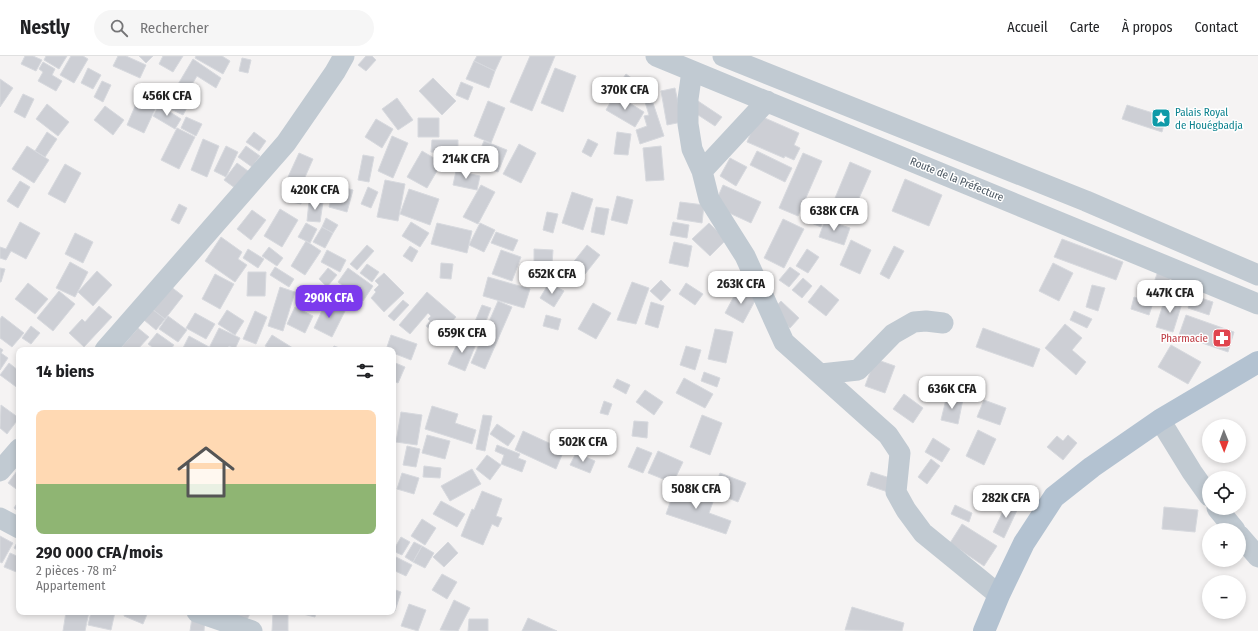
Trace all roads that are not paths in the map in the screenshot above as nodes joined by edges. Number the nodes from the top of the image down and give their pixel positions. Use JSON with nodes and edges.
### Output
{"nodes":[{"id":1,"x":344,"y":56,"type":"edge"},
{"id":2,"x":656,"y":56,"type":"edge"},
{"id":3,"x":723,"y":56,"type":"edge"},
{"id":4,"x":692,"y":71,"type":"junction"},
{"id":5,"x":767,"y":101,"type":"junction"},
{"id":6,"x":702,"y":171,"type":"junction"},
{"id":7,"x":1258,"y":275,"type":"edge"},
{"id":8,"x":1258,"y":304,"type":"edge"},
{"id":9,"x":943,"y":323,"type":"dead end"},
{"id":10,"x":108,"y":347,"type":"edge"},
{"id":11,"x":1258,"y":362,"type":"edge"},
{"id":12,"x":821,"y":374,"type":"junction"},
{"id":13,"x":1160,"y":420,"type":"junction"},
{"id":14,"x":16,"y":452,"type":"edge"},
{"id":15,"x":0,"y":471,"type":"edge"},
{"id":16,"x":1202,"y":486,"type":"edge"},
{"id":17,"x":1223,"y":515,"type":"edge"},
{"id":18,"x":0,"y":518,"type":"edge"},
{"id":19,"x":1229,"y":523,"type":"edge"},
{"id":20,"x":16,"y":526,"type":"edge"},
{"id":21,"x":1246,"y":543,"type":"edge"},
{"id":22,"x":1258,"y":557,"type":"edge"},
{"id":23,"x":999,"y":595,"type":"junction"},
{"id":24,"x":205,"y":615,"type":"edge"},
{"id":25,"x":252,"y":631,"type":"edge"},
{"id":26,"x":984,"y":631,"type":"edge"}],
"edges":[{"from":1,"to":10,"type":"street"},
{"from":2,"to":4,"type":"street","name":"Route de la Préfecture"},
{"from":3,"to":7,"type":"street"},
{"from":4,"to":5,"type":"street","name":"Route de la Préfecture"},
{"from":4,"to":6,"type":"street"},
{"from":5,"to":6,"type":"street"},
{"from":5,"to":8,"type":"street","name":"Route de la Préfecture"},
{"from":6,"to":12,"type":"street"},
{"from":9,"to":12,"type":"street"},
{"from":11,"to":13,"type":"main road"},
{"from":12,"to":23,"type":"street"},
{"from":13,"to":16,"type":"street"},
{"from":13,"to":23,"type":"main road"},
{"from":14,"to":15,"type":"street"},
{"from":17,"to":19,"type":"street"},
{"from":18,"to":20,"type":"street"},
{"from":21,"to":22,"type":"street"},
{"from":23,"to":26,"type":"main road"},
{"from":24,"to":25,"type":"street"}]}
